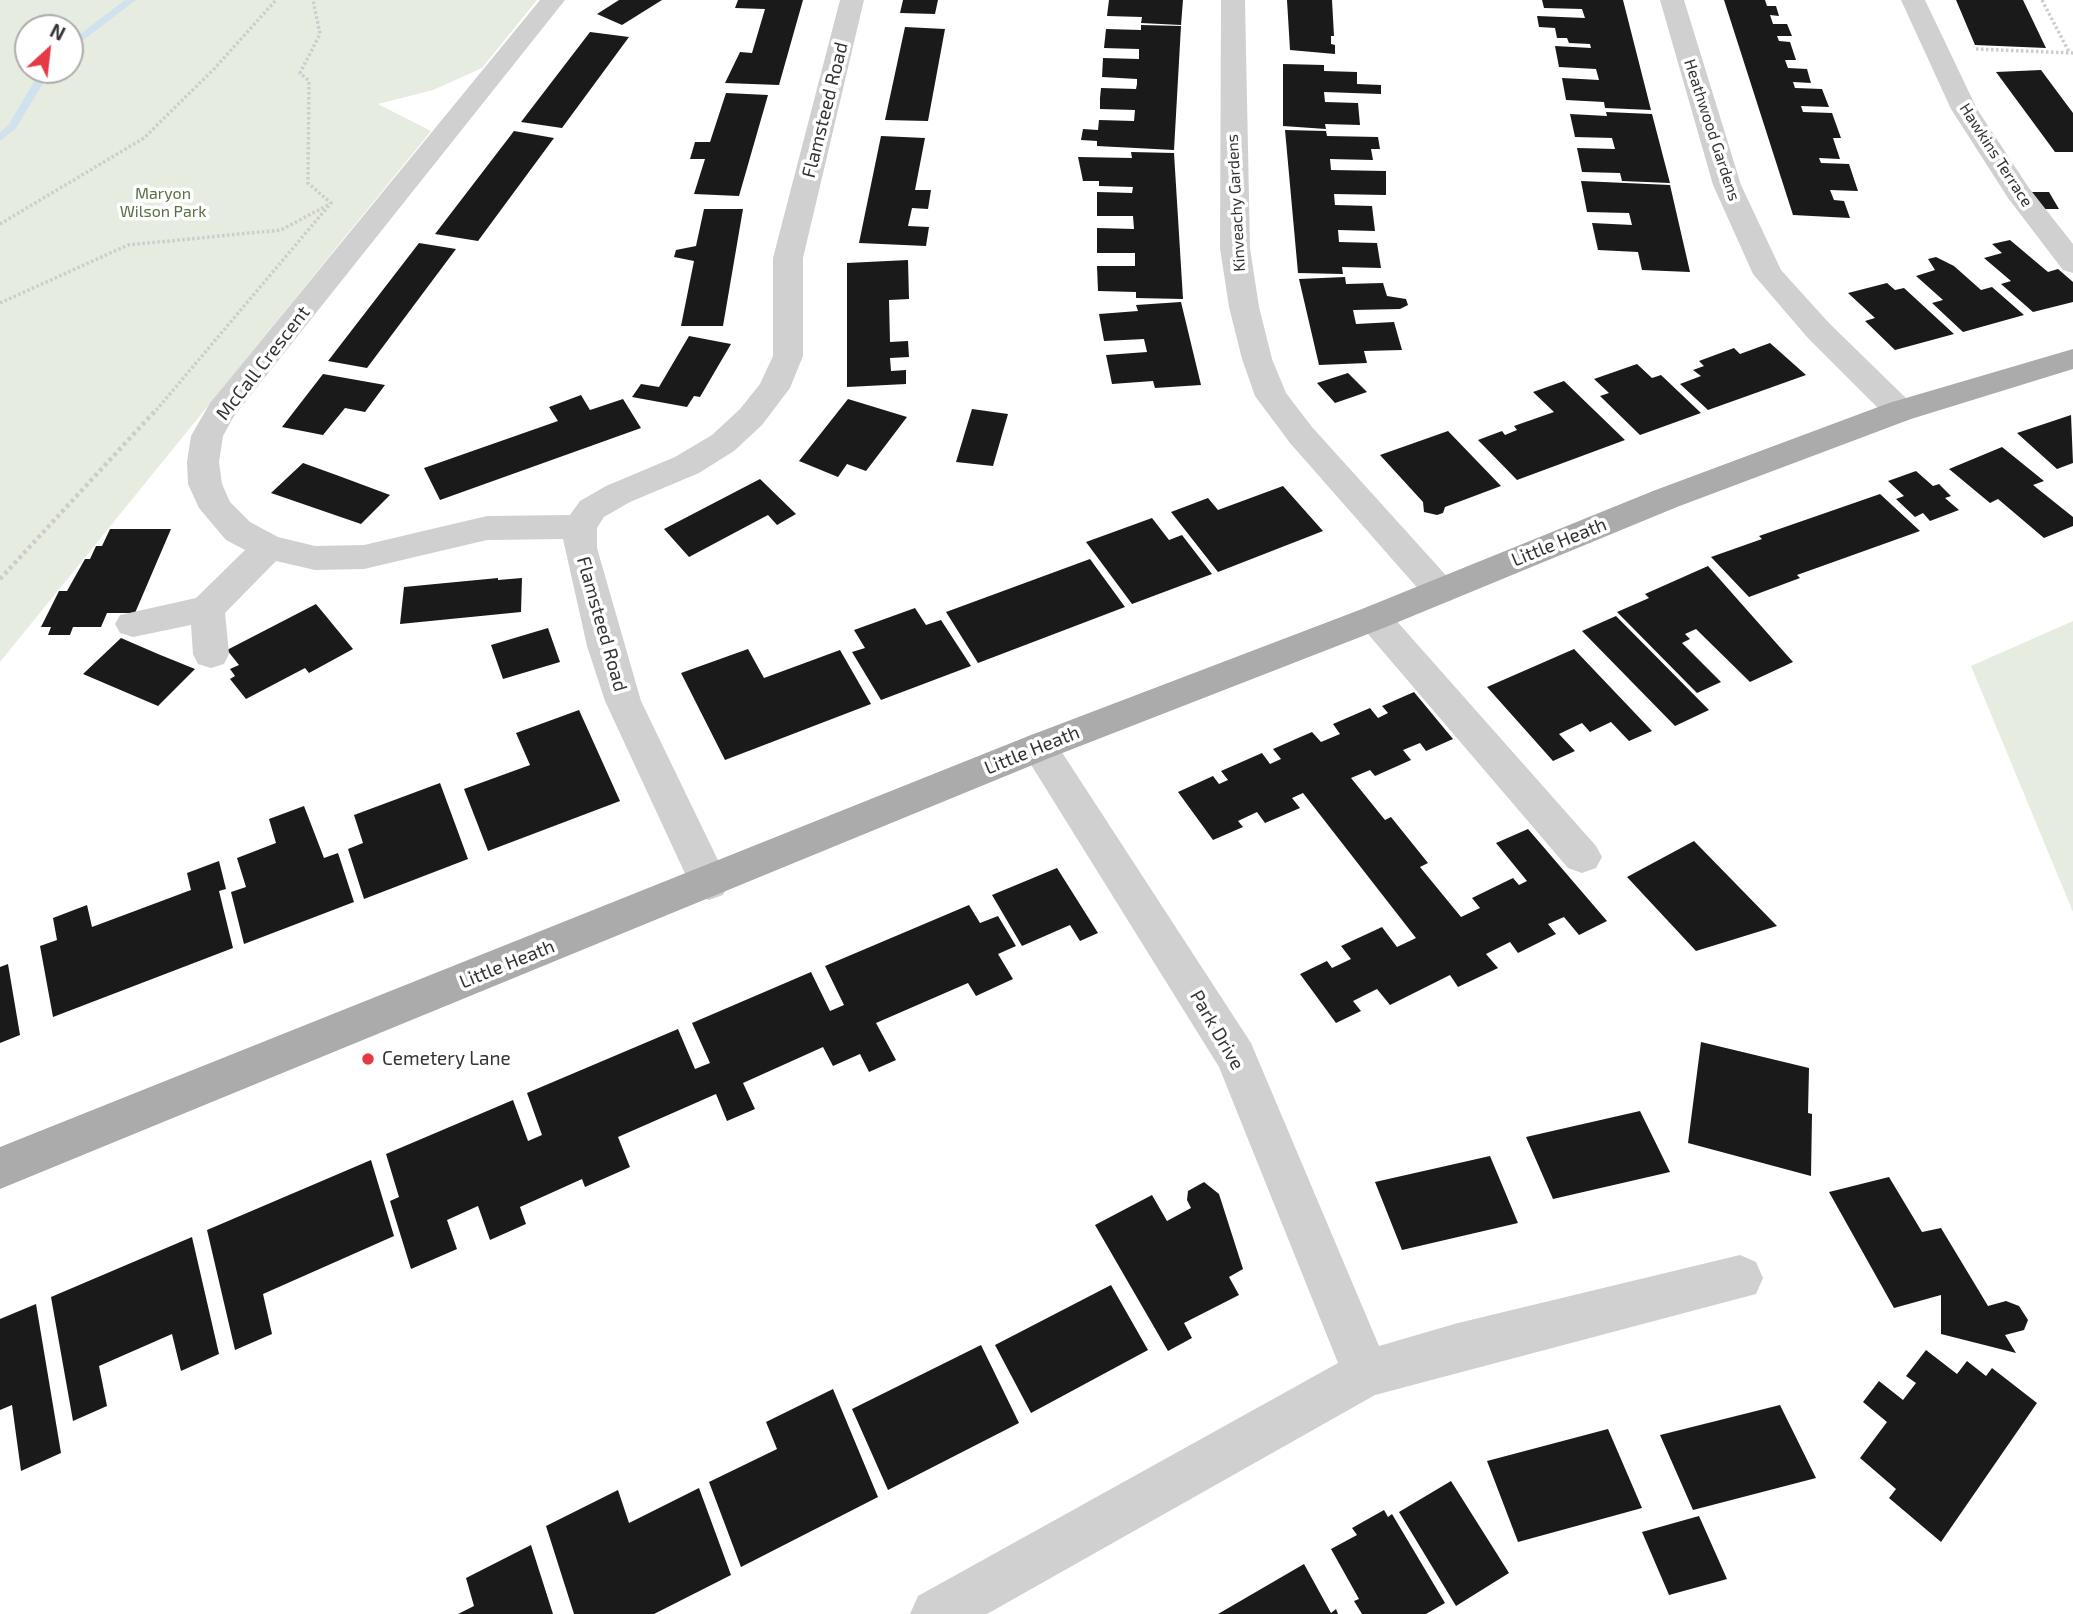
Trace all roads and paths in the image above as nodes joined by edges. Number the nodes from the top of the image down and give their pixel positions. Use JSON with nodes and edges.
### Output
{"nodes":[{"id":1,"x":276,"y":0,"type":"edge"},
{"id":2,"x":313,"y":0,"type":"edge"},
{"id":3,"x":554,"y":0,"type":"edge"},
{"id":4,"x":852,"y":0,"type":"edge"},
{"id":5,"x":1233,"y":0,"type":"edge"},
{"id":6,"x":1672,"y":0,"type":"edge"},
{"id":7,"x":1913,"y":0,"type":"edge"},
{"id":8,"x":2042,"y":0,"type":"edge"},
{"id":9,"x":1969,"y":49,"type":"dead end"},
{"id":10,"x":2071,"y":53,"type":"edge"},
{"id":11,"x":331,"y":204,"type":"junction"},
{"id":12,"x":388,"y":208,"type":"junction"},
{"id":13,"x":0,"y":224,"type":"edge"},
{"id":14,"x":2073,"y":264,"type":"edge"},
{"id":15,"x":0,"y":303,"type":"edge"},
{"id":16,"x":2073,"y":359,"type":"edge"},
{"id":17,"x":1900,"y":411,"type":"junction"},
{"id":18,"x":580,"y":527,"type":"junction"},
{"id":19,"x":269,"y":547,"type":"junction"},
{"id":20,"x":0,"y":579,"type":"edge"},
{"id":21,"x":1440,"y":592,"type":"junction"},
{"id":22,"x":207,"y":609,"type":"junction"},
{"id":23,"x":1374,"y":618,"type":"junction"},
{"id":24,"x":133,"y":624,"type":"dead end"},
{"id":25,"x":211,"y":654,"type":"dead end"},
{"id":26,"x":1039,"y":747,"type":"junction"},
{"id":27,"x":1582,"y":857,"type":"dead end"},
{"id":28,"x":709,"y":883,"type":"junction"},
{"id":29,"x":0,"y":1168,"type":"edge"},
{"id":30,"x":1741,"y":1278,"type":"dead end"},
{"id":31,"x":1366,"y":1374,"type":"junction"},
{"id":32,"x":936,"y":1614,"type":"edge"}],
"edges":[{"from":1,"to":13,"type":"path"},
{"from":2,"to":11,"type":"path"},
{"from":3,"to":12,"type":"street","name":"McCall Crescent"},
{"from":4,"to":18,"type":"street","name":"Flamsteed Road"},
{"from":5,"to":21,"type":"street","name":"Kinveachy Gardens"},
{"from":6,"to":17,"type":"street","name":"Heathwood Gardens"},
{"from":7,"to":14,"type":"street","name":"Hawkins Terrace"},
{"from":8,"to":10,"type":"path"},
{"from":9,"to":10,"type":"path"},
{"from":11,"to":12,"type":"path"},
{"from":11,"to":15,"type":"path"},
{"from":11,"to":20,"type":"path"},
{"from":12,"to":19,"type":"street","name":"McCall Crescent"},
{"from":16,"to":17,"type":"main road","name":"Little Heath"},
{"from":17,"to":21,"type":"main road","name":"Little Heath"},
{"from":18,"to":19,"type":"street","name":"McCall Crescent"},
{"from":18,"to":28,"type":"street","name":"Flamsteed Road"},
{"from":19,"to":22,"type":"street"},
{"from":21,"to":23,"type":"main road","name":"Little Heath"},
{"from":22,"to":24,"type":"street"},
{"from":22,"to":25,"type":"street"},
{"from":23,"to":26,"type":"main road","name":"Little Heath"},
{"from":23,"to":27,"type":"street"},
{"from":26,"to":28,"type":"main road","name":"Little Heath"},
{"from":26,"to":31,"type":"street","name":"Park Drive"},
{"from":28,"to":29,"type":"main road","name":"Little Heath"},
{"from":30,"to":31,"type":"street"},
{"from":31,"to":32,"type":"street"}]}
